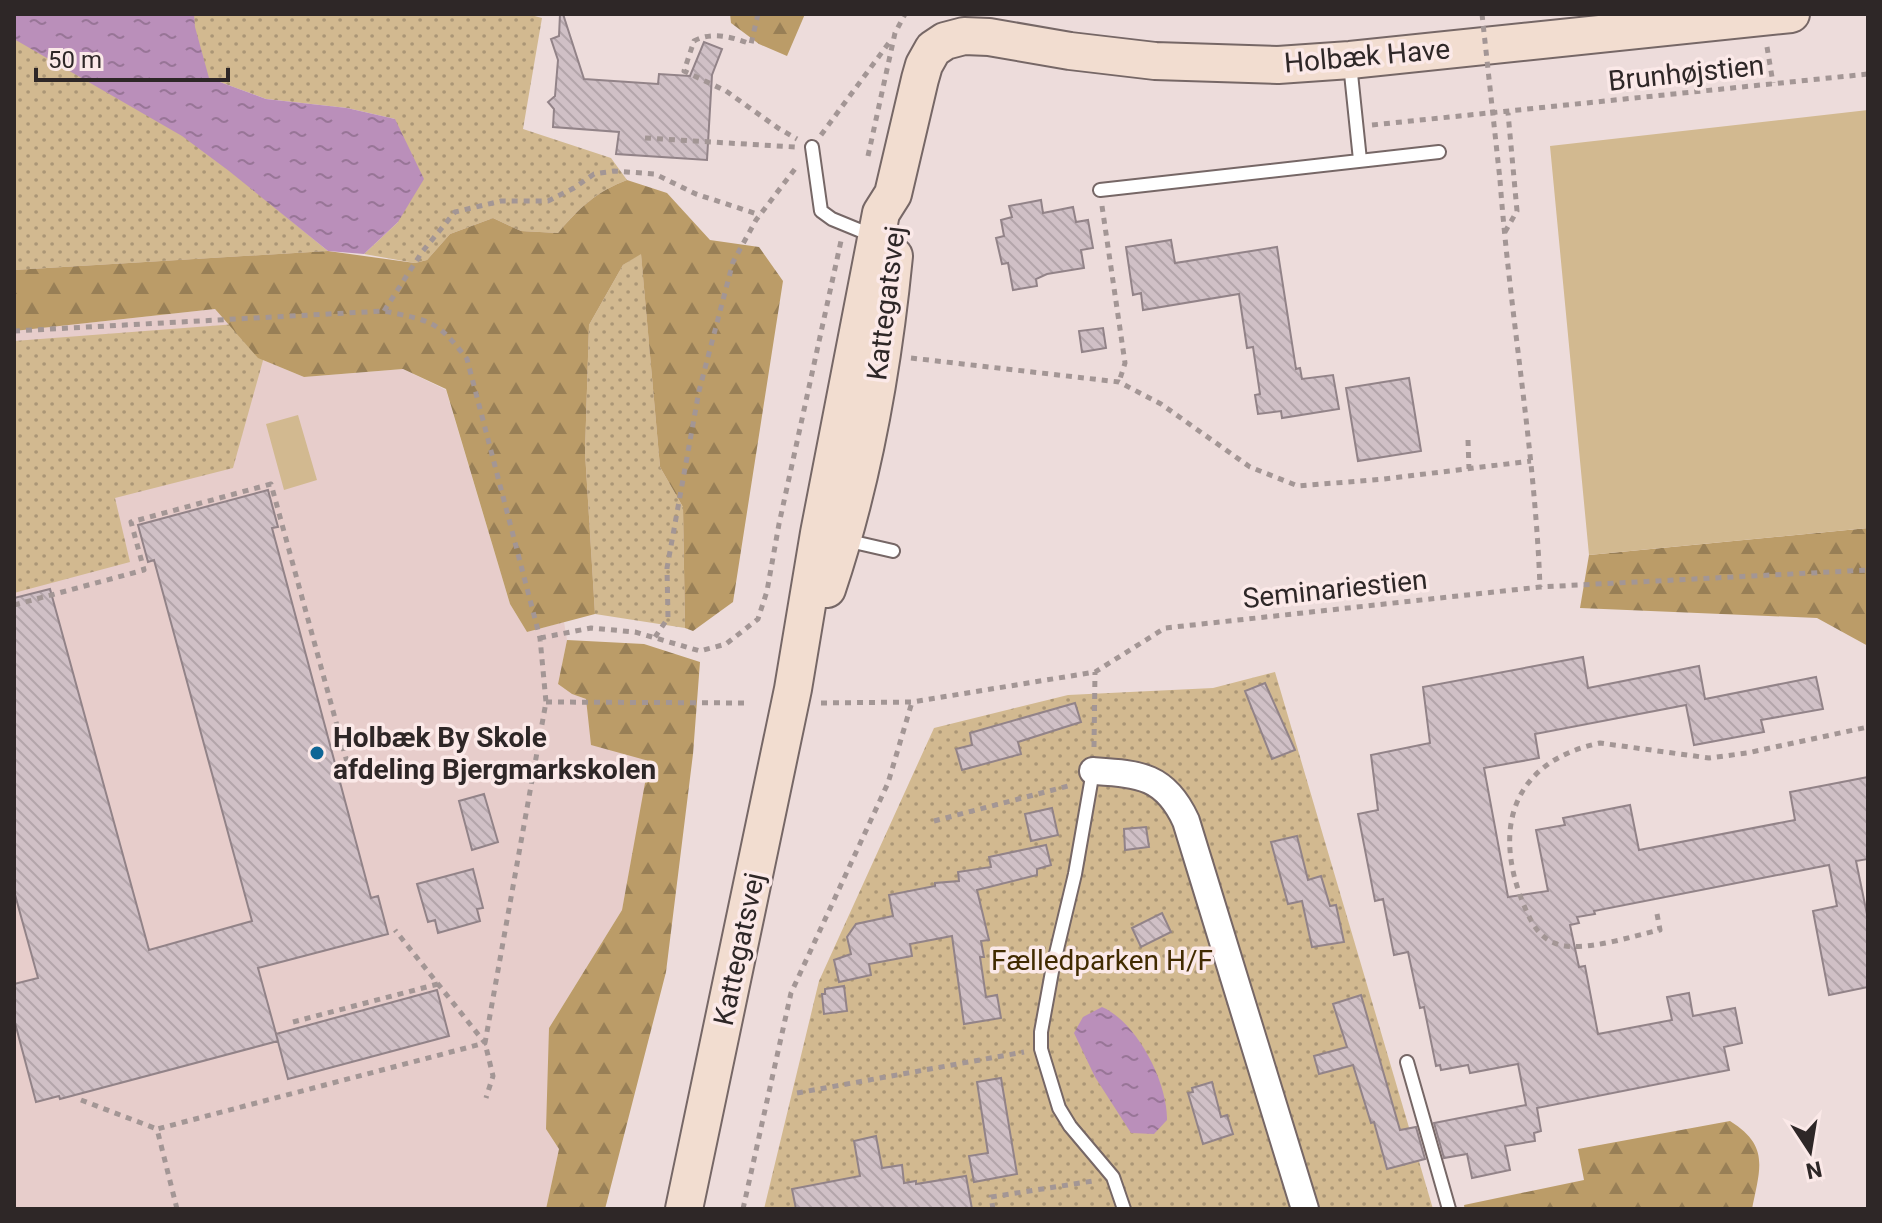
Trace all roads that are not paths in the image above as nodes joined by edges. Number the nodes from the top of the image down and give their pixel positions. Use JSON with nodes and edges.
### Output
{"nodes":[{"id":1,"x":1791,"y":14,"type":"edge"},
{"id":2,"x":945,"y":41,"type":"joint"},
{"id":3,"x":1350,"y":60,"type":"junction"},
{"id":4,"x":812,"y":147,"type":"road end"},
{"id":5,"x":1439,"y":152,"type":"dead end"},
{"id":6,"x":1360,"y":160,"type":"junction"},
{"id":7,"x":1100,"y":190,"type":"road end"},
{"id":8,"x":893,"y":194,"type":"junction"},
{"id":9,"x":861,"y":231,"type":"junction"},
{"id":10,"x":831,"y":536,"type":"junction"},
{"id":11,"x":893,"y":551,"type":"dead end"},
{"id":12,"x":1092,"y":776,"type":"joint"},
{"id":13,"x":1407,"y":1062,"type":"dead end"},
{"id":14,"x":684,"y":1209,"type":"edge"},
{"id":15,"x":1124,"y":1209,"type":"edge"},
{"id":16,"x":1305,"y":1209,"type":"edge"},
{"id":17,"x":1449,"y":1209,"type":"edge"}],
"edges":[{"from":1,"to":3,"type":"street","name":"Holbæk Have"},
{"from":2,"to":3,"type":"street","name":"Holbæk Have"},
{"from":2,"to":8,"type":"street","name":"Kattegatsvej"},
{"from":3,"to":6,"type":"lane"},
{"from":4,"to":9,"type":"lane"},
{"from":5,"to":6,"type":"lane"},
{"from":6,"to":7,"type":"lane"},
{"from":8,"to":9,"type":"street","name":"Kattegatsvej"},
{"from":8,"to":10,"type":"street","name":"Kattegatsvej"},
{"from":9,"to":10,"type":"street","name":"Kattegatsvej"},
{"from":10,"to":11,"type":"lane"},
{"from":10,"to":14,"type":"street","name":"Kattegatsvej"},
{"from":12,"to":15,"type":"lane"},
{"from":12,"to":16,"type":"street"},
{"from":13,"to":17,"type":"lane"}]}
